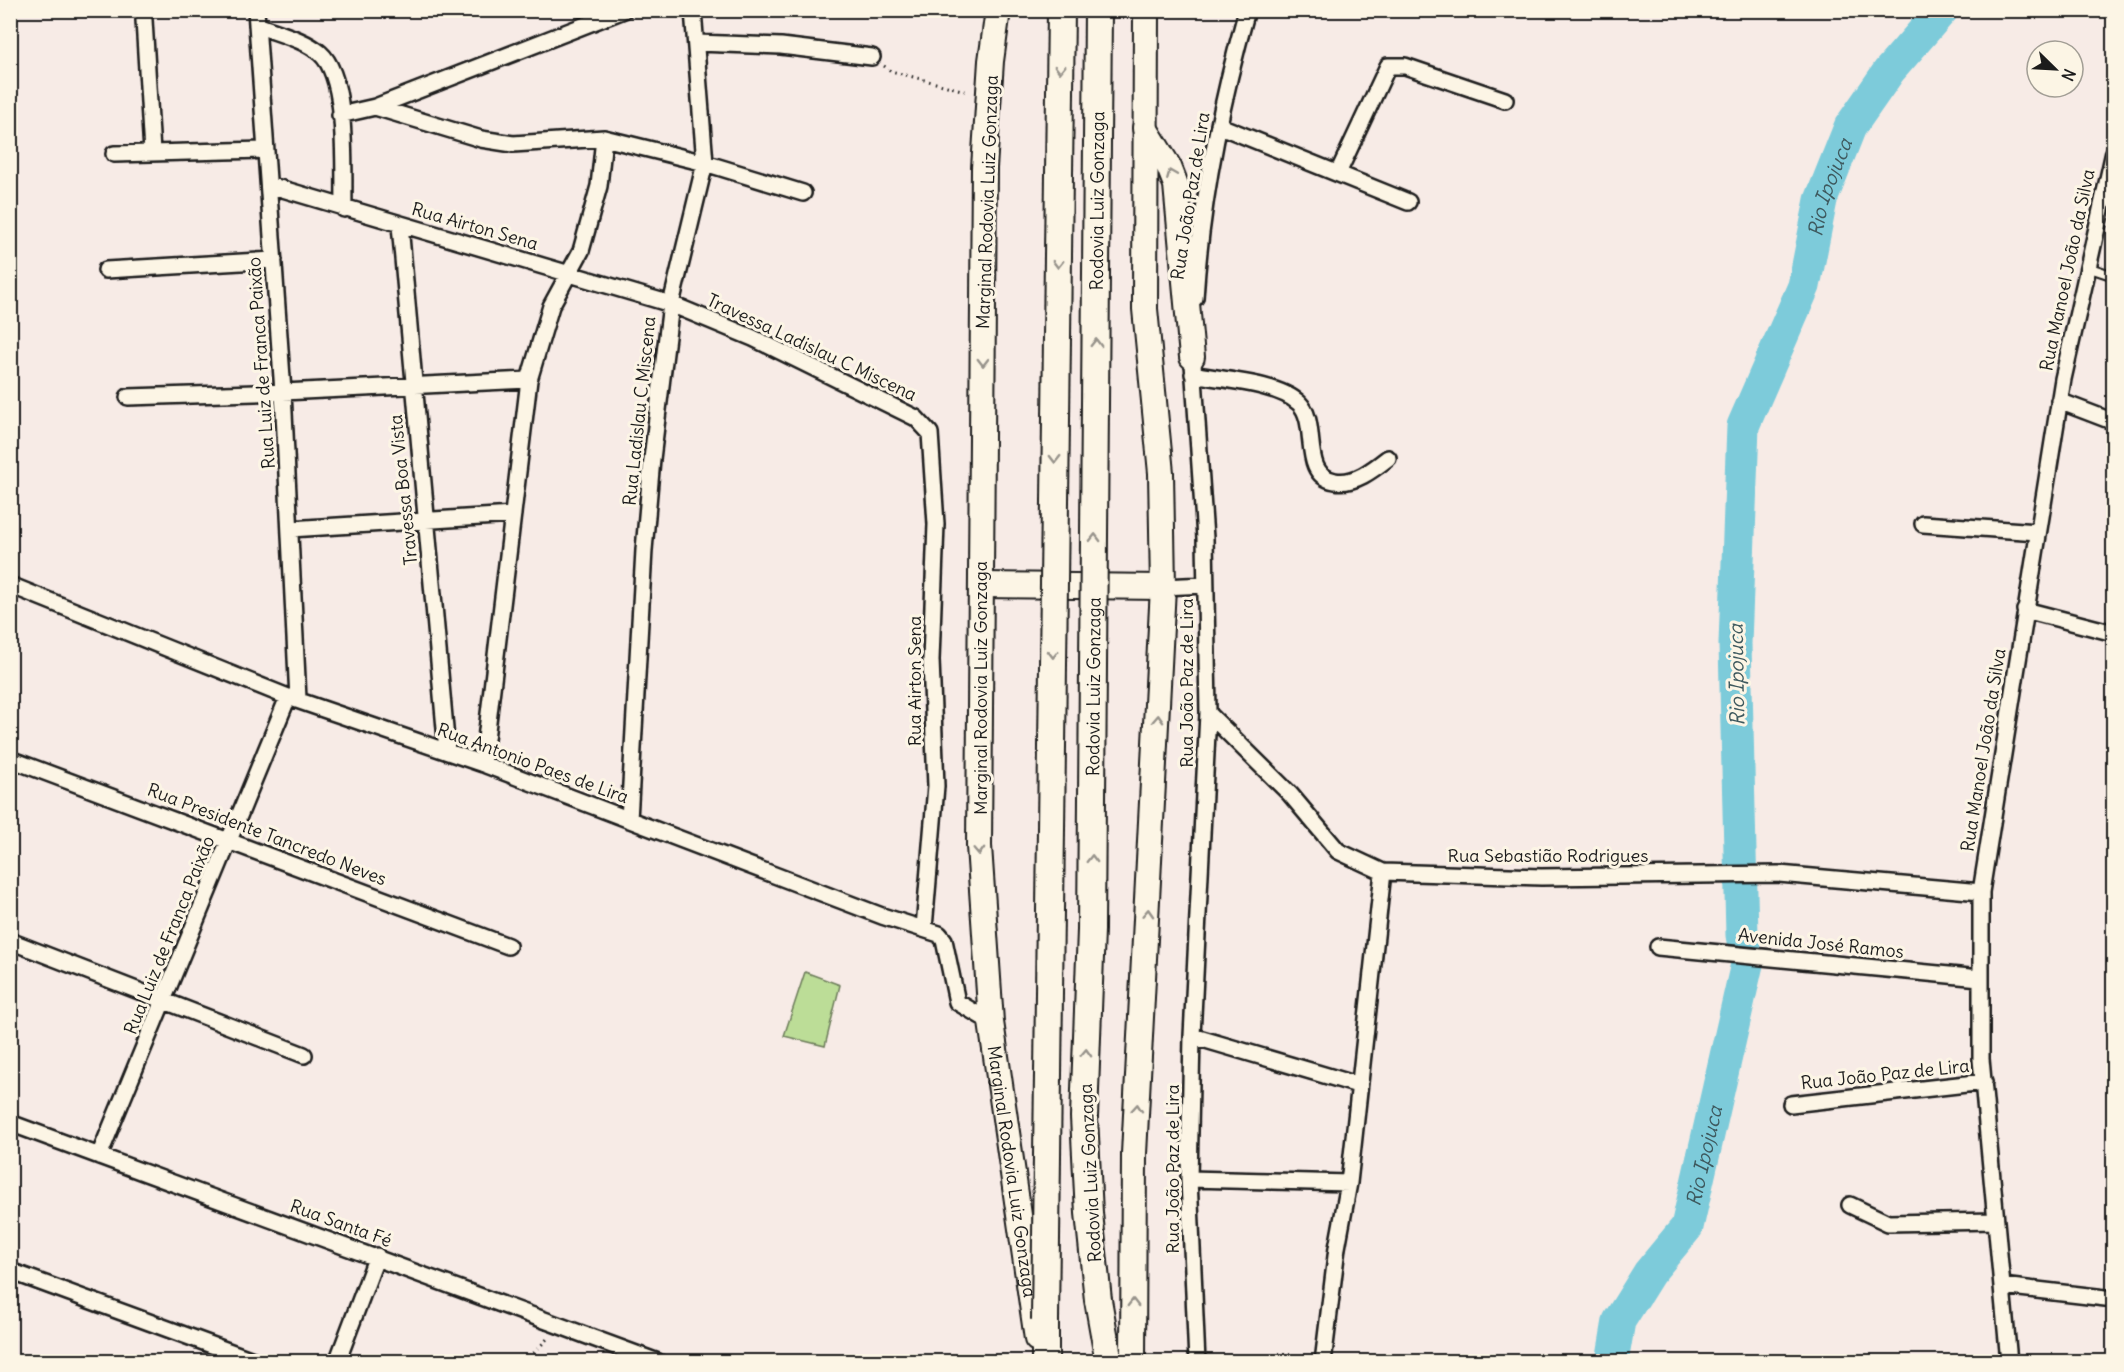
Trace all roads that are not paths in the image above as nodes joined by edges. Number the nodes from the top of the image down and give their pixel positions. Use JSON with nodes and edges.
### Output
{"nodes":[{"id":1,"x":624,"y":10,"type":"edge"},
{"id":2,"x":693,"y":10,"type":"edge"},
{"id":3,"x":998,"y":10,"type":"edge"},
{"id":4,"x":1061,"y":10,"type":"edge"},
{"id":5,"x":1098,"y":10,"type":"edge"},
{"id":6,"x":1146,"y":10,"type":"edge"},
{"id":7,"x":1247,"y":10,"type":"edge"},
{"id":8,"x":256,"y":18,"type":"edge"},
{"id":9,"x":144,"y":20,"type":"dead end"},
{"id":10,"x":697,"y":43,"type":"junction"},
{"id":11,"x":872,"y":57,"type":"road end"},
{"id":12,"x":1505,"y":100,"type":"dead end"},
{"id":13,"x":375,"y":107,"type":"junction"},
{"id":14,"x":340,"y":115,"type":"junction"},
{"id":15,"x":1220,"y":126,"type":"junction"},
{"id":16,"x":1145,"y":128,"type":"junction"},
{"id":17,"x":604,"y":138,"type":"junction"},
{"id":18,"x":266,"y":150,"type":"junction"},
{"id":19,"x":152,"y":152,"type":"junction"},
{"id":20,"x":114,"y":154,"type":"dead end"},
{"id":21,"x":2113,"y":156,"type":"edge"},
{"id":22,"x":705,"y":164,"type":"junction"},
{"id":23,"x":1338,"y":173,"type":"junction"},
{"id":24,"x":269,"y":185,"type":"junction"},
{"id":25,"x":803,"y":193,"type":"dead end"},
{"id":26,"x":1408,"y":202,"type":"dead end"},
{"id":27,"x":344,"y":208,"type":"junction"},
{"id":28,"x":400,"y":225,"type":"junction"},
{"id":29,"x":274,"y":260,"type":"junction"},
{"id":30,"x":2087,"y":267,"type":"junction"},
{"id":31,"x":106,"y":270,"type":"dead end"},
{"id":32,"x":571,"y":274,"type":"junction"},
{"id":33,"x":2114,"y":276,"type":"edge"},
{"id":34,"x":671,"y":304,"type":"junction"},
{"id":35,"x":1192,"y":365,"type":"junction"},
{"id":36,"x":529,"y":380,"type":"junction"},
{"id":37,"x":412,"y":386,"type":"junction"},
{"id":38,"x":283,"y":392,"type":"junction"},
{"id":39,"x":128,"y":397,"type":"dead end"},
{"id":40,"x":2059,"y":401,"type":"junction"},
{"id":41,"x":2114,"y":422,"type":"edge"},
{"id":42,"x":930,"y":433,"type":"joint"},
{"id":43,"x":1388,"y":458,"type":"dead end"},
{"id":44,"x":513,"y":515,"type":"junction"},
{"id":45,"x":426,"y":521,"type":"junction"},
{"id":46,"x":1923,"y":524,"type":"dead end"},
{"id":47,"x":290,"y":529,"type":"junction"},
{"id":48,"x":2038,"y":532,"type":"junction"},
{"id":49,"x":10,"y":585,"type":"edge"},
{"id":50,"x":981,"y":585,"type":"junction"},
{"id":51,"x":1206,"y":585,"type":"junction"},
{"id":52,"x":1163,"y":587,"type":"junction"},
{"id":53,"x":2025,"y":609,"type":"junction"},
{"id":54,"x":2114,"y":633,"type":"edge"},
{"id":55,"x":293,"y":698,"type":"junction"},
{"id":56,"x":1208,"y":713,"type":"junction"},
{"id":57,"x":447,"y":751,"type":"junction"},
{"id":58,"x":10,"y":759,"type":"edge"},
{"id":59,"x":483,"y":764,"type":"junction"},
{"id":60,"x":628,"y":820,"type":"junction"},
{"id":61,"x":229,"y":840,"type":"junction"},
{"id":62,"x":1383,"y":872,"type":"junction"},
{"id":63,"x":1981,"y":892,"type":"junction"},
{"id":64,"x":924,"y":928,"type":"junction"},
{"id":65,"x":10,"y":941,"type":"edge"},
{"id":66,"x":508,"y":946,"type":"dead end"},
{"id":67,"x":1658,"y":947,"type":"dead end"},
{"id":68,"x":1980,"y":978,"type":"junction"},
{"id":69,"x":164,"y":999,"type":"junction"},
{"id":70,"x":991,"y":1022,"type":"junction"},
{"id":71,"x":1192,"y":1036,"type":"junction"},
{"id":72,"x":304,"y":1055,"type":"dead end"},
{"id":73,"x":1984,"y":1082,"type":"junction"},
{"id":74,"x":1358,"y":1085,"type":"junction"},
{"id":75,"x":1791,"y":1104,"type":"dead end"},
{"id":76,"x":10,"y":1123,"type":"edge"},
{"id":77,"x":99,"y":1156,"type":"junction"},
{"id":78,"x":1190,"y":1179,"type":"junction"},
{"id":79,"x":1349,"y":1183,"type":"junction"},
{"id":80,"x":1850,"y":1205,"type":"dead end"},
{"id":81,"x":1996,"y":1221,"type":"junction"},
{"id":82,"x":377,"y":1256,"type":"junction"},
{"id":83,"x":10,"y":1270,"type":"edge"},
{"id":84,"x":2002,"y":1286,"type":"junction"},
{"id":85,"x":2114,"y":1299,"type":"edge"},
{"id":86,"x":651,"y":1360,"type":"edge"},
{"id":87,"x":258,"y":1362,"type":"edge"},
{"id":88,"x":337,"y":1362,"type":"edge"},
{"id":89,"x":1040,"y":1362,"type":"edge"},
{"id":90,"x":1045,"y":1362,"type":"edge"},
{"id":91,"x":1109,"y":1362,"type":"edge"},
{"id":92,"x":1133,"y":1362,"type":"edge"},
{"id":93,"x":1197,"y":1362,"type":"edge"},
{"id":94,"x":1323,"y":1362,"type":"edge"},
{"id":95,"x":2009,"y":1362,"type":"edge"}],
"edges":[{"from":1,"to":13,"type":"street"},
{"from":2,"to":10,"type":"street","name":"Rua Ladislau C Miscena"},
{"from":3,"to":50,"type":"main road","name":"Marginal Rodovia Luiz Gonzaga","one_way":true},
{"from":4,"to":90,"type":"highway","name":"Rodovia Luiz Gonzaga","one_way":true,"bridge":true},
{"from":91,"to":5,"type":"highway","name":"Rodovia Luiz Gonzaga","one_way":true,"bridge":true},
{"from":6,"to":16,"type":"main road"},
{"from":7,"to":15,"type":"street","name":"Rua João Paz de Lira"},
{"from":8,"to":14,"type":"street","name":"Rua Luiz de Franca Paixão"},
{"from":8,"to":18,"type":"street","name":"Rua Luiz de Franca Paixão"},
{"from":9,"to":19,"type":"street"},
{"from":10,"to":11,"type":"street"},
{"from":10,"to":22,"type":"street","name":"Rua Ladislau C Miscena"},
{"from":12,"to":23,"type":"street"},
{"from":13,"to":14,"type":"street"},
{"from":13,"to":17,"type":"street"},
{"from":14,"to":27,"type":"street","name":"Rua Luiz de Franca Paixão"},
{"from":15,"to":23,"type":"street"},
{"from":15,"to":35,"type":"street","name":"Rua João Paz de Lira"},
{"from":35,"to":16,"type":"main road","one_way":true},
{"from":16,"to":52,"type":"main road"},
{"from":17,"to":22,"type":"street"},
{"from":17,"to":32,"type":"street"},
{"from":18,"to":19,"type":"street"},
{"from":18,"to":24,"type":"street","name":"Rua Luiz de Franca Paixão"},
{"from":19,"to":20,"type":"street"},
{"from":21,"to":30,"type":"street","name":"Rua Manoel João da Silva"},
{"from":22,"to":25,"type":"street"},
{"from":22,"to":34,"type":"street","name":"Rua Ladislau C Miscena"},
{"from":23,"to":26,"type":"street"},
{"from":24,"to":27,"type":"street","name":"Rua Airton Sena"},
{"from":24,"to":29,"type":"street","name":"Rua Luiz de Franca Paixão"},
{"from":27,"to":28,"type":"street","name":"Rua Airton Sena"},
{"from":28,"to":32,"type":"street","name":"Rua Airton Sena"},
{"from":28,"to":37,"type":"street","name":"Travessa Boa Vista"},
{"from":29,"to":31,"type":"street"},
{"from":29,"to":38,"type":"street","name":"Rua Luiz de Franca Paixão"},
{"from":30,"to":33,"type":"lane"},
{"from":30,"to":40,"type":"street","name":"Rua Manoel João da Silva"},
{"from":32,"to":34,"type":"street","name":"Rua Airton Sena"},
{"from":32,"to":36,"type":"street"},
{"from":34,"to":42,"type":"street","name":"Travessa Ladislau C Miscena"},
{"from":34,"to":60,"type":"street","name":"Rua Ladislau C Miscena"},
{"from":35,"to":43,"type":"street"},
{"from":35,"to":51,"type":"street","name":"Rua João Paz de Lira"},
{"from":36,"to":37,"type":"street"},
{"from":36,"to":44,"type":"street"},
{"from":37,"to":38,"type":"street"},
{"from":37,"to":45,"type":"street","name":"Travessa Boa Vista"},
{"from":38,"to":39,"type":"street"},
{"from":38,"to":47,"type":"street","name":"Rua Luiz de Franca Paixão"},
{"from":40,"to":41,"type":"street"},
{"from":40,"to":48,"type":"street","name":"Rua Manoel João da Silva"},
{"from":42,"to":64,"type":"street","name":"Rua Airton Sena"},
{"from":44,"to":45,"type":"street"},
{"from":44,"to":59,"type":"street"},
{"from":45,"to":47,"type":"street"},
{"from":45,"to":57,"type":"street","name":"Travessa Boa Vista"},
{"from":46,"to":48,"type":"street"},
{"from":47,"to":55,"type":"street","name":"Rua Luiz de Franca Paixão"},
{"from":48,"to":53,"type":"street","name":"Rua Manoel João da Silva"},
{"from":49,"to":55,"type":"street","name":"Rua Antonio Paes de Lira"},
{"from":50,"to":52,"type":"main road"},
{"from":50,"to":70,"type":"main road","name":"Marginal Rodovia Luiz Gonzaga","one_way":true},
{"from":51,"to":52,"type":"street"},
{"from":51,"to":56,"type":"street","name":"Rua João Paz de Lira"},
{"from":92,"to":52,"type":"main road","one_way":true},
{"from":53,"to":54,"type":"street"},
{"from":53,"to":63,"type":"street","name":"Rua Manoel João da Silva"},
{"from":55,"to":57,"type":"street","name":"Rua Antonio Paes de Lira"},
{"from":55,"to":61,"type":"street","name":"Rua Luiz de Franca Paixão"},
{"from":56,"to":62,"type":"street","name":"Rua Sebastião Rodrigues"},
{"from":56,"to":71,"type":"street","name":"Rua João Paz de Lira"},
{"from":57,"to":59,"type":"street","name":"Rua Antonio Paes de Lira"},
{"from":58,"to":61,"type":"street","name":"Rua Presidente Tancredo Neves"},
{"from":59,"to":60,"type":"street","name":"Rua Antonio Paes de Lira"},
{"from":60,"to":64,"type":"street","name":"Rua Antonio Paes de Lira"},
{"from":61,"to":66,"type":"street","name":"Rua Presidente Tancredo Neves"},
{"from":61,"to":69,"type":"street","name":"Rua Luiz de Franca Paixão"},
{"from":62,"to":63,"type":"street","name":"Rua Sebastião Rodrigues"},
{"from":62,"to":74,"type":"street"},
{"from":63,"to":68,"type":"street","name":"Rua Manoel João da Silva"},
{"from":64,"to":70,"type":"street","name":"Rua Antonio Paes de Lira"},
{"from":65,"to":69,"type":"street"},
{"from":67,"to":68,"type":"street","name":"Avenida José Ramos"},
{"from":68,"to":73,"type":"street","name":"Rua Manoel João da Silva"},
{"from":69,"to":72,"type":"street"},
{"from":69,"to":77,"type":"street","name":"Rua Luiz de Franca Paixão"},
{"from":70,"to":89,"type":"main road","name":"Marginal Rodovia Luiz Gonzaga"},
{"from":71,"to":74,"type":"street"},
{"from":71,"to":78,"type":"street","name":"Rua João Paz de Lira"},
{"from":73,"to":75,"type":"street","name":"Rua João Paz de Lira"},
{"from":73,"to":81,"type":"street","name":"Rua Manoel João da Silva"},
{"from":74,"to":79,"type":"street"},
{"from":76,"to":77,"type":"street","name":"Rua Santa Fé"},
{"from":77,"to":82,"type":"street","name":"Rua Santa Fé"},
{"from":78,"to":79,"type":"street"},
{"from":78,"to":93,"type":"street","name":"Rua João Paz de Lira"},
{"from":79,"to":94,"type":"street"},
{"from":80,"to":81,"type":"street"},
{"from":81,"to":84,"type":"street","name":"Rua Manoel João da Silva"},
{"from":82,"to":86,"type":"street","name":"Rua Santa Fé"},
{"from":82,"to":88,"type":"street"},
{"from":83,"to":87,"type":"street"},
{"from":84,"to":85,"type":"street"},
{"from":84,"to":95,"type":"street","name":"Rua Manoel João da Silva"}]}
